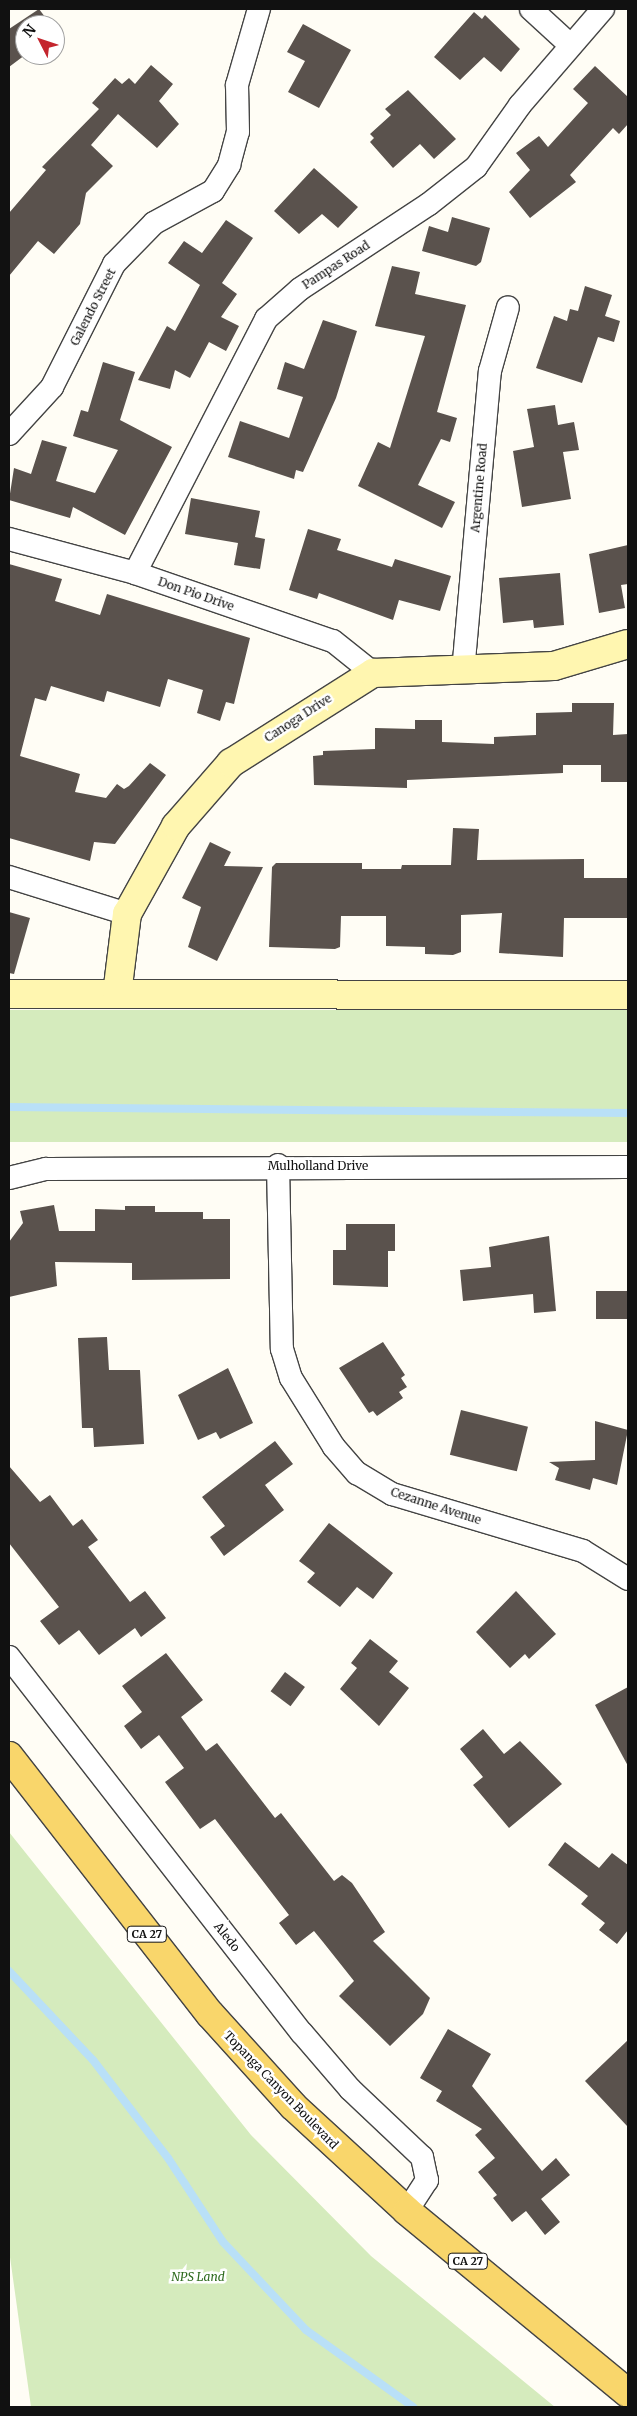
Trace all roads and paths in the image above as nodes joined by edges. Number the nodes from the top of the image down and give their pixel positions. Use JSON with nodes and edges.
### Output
{"nodes":[{"id":1,"x":259,"y":9,"type":"edge"},
{"id":2,"x":531,"y":9,"type":"edge"},
{"id":3,"x":603,"y":9,"type":"edge"},
{"id":4,"x":569,"y":44,"type":"junction"},
{"id":5,"x":508,"y":306,"type":"dead end"},
{"id":6,"x":9,"y":434,"type":"edge"},
{"id":7,"x":9,"y":539,"type":"edge"},
{"id":8,"x":135,"y":573,"type":"junction"},
{"id":9,"x":628,"y":644,"type":"edge"},
{"id":10,"x":463,"y":672,"type":"junction"},
{"id":11,"x":374,"y":673,"type":"junction"},
{"id":12,"x":9,"y":877,"type":"edge"},
{"id":13,"x":126,"y":914,"type":"junction"},
{"id":14,"x":9,"y":994,"type":"edge"},
{"id":15,"x":117,"y":994,"type":"junction"},
{"id":16,"x":628,"y":995,"type":"edge"},
{"id":17,"x":278,"y":1165,"type":"junction"},
{"id":18,"x":628,"y":1166,"type":"edge"},
{"id":19,"x":9,"y":1178,"type":"edge"},
{"id":20,"x":628,"y":1578,"type":"edge"},
{"id":21,"x":9,"y":1657,"type":"edge"},
{"id":22,"x":9,"y":1756,"type":"edge"},
{"id":23,"x":407,"y":2211,"type":"junction"},
{"id":24,"x":628,"y":2393,"type":"edge"}],
"edges":[{"from":1,"to":6,"type":"street","name":"Galendo Street"},
{"from":2,"to":4,"type":"street"},
{"from":3,"to":4,"type":"street","name":"Pampas Road"},
{"from":4,"to":8,"type":"street","name":"Pampas Road"},
{"from":5,"to":10,"type":"street","name":"Argentine Road"},
{"from":7,"to":8,"type":"street","name":"Don Pio Drive"},
{"from":8,"to":11,"type":"street","name":"Don Pio Drive"},
{"from":9,"to":10,"type":"street"},
{"from":10,"to":11,"type":"street"},
{"from":11,"to":13,"type":"street","name":"Canoga Drive"},
{"from":12,"to":13,"type":"street"},
{"from":13,"to":15,"type":"street","name":"Canoga Drive"},
{"from":14,"to":15,"type":"street"},
{"from":15,"to":16,"type":"street"},
{"from":17,"to":18,"type":"street","name":"Mulholland Drive"},
{"from":17,"to":19,"type":"street","name":"Mulholland Drive"},
{"from":17,"to":20,"type":"street","name":"Cezanne Avenue"},
{"from":21,"to":23,"type":"street","name":"Aledo"},
{"from":22,"to":23,"type":"main road","name":"Topanga Canyon Boulevard","number":"CA 27"},
{"from":23,"to":24,"type":"main road","name":"Topanga Canyon Boulevard","number":"CA 27"}]}
